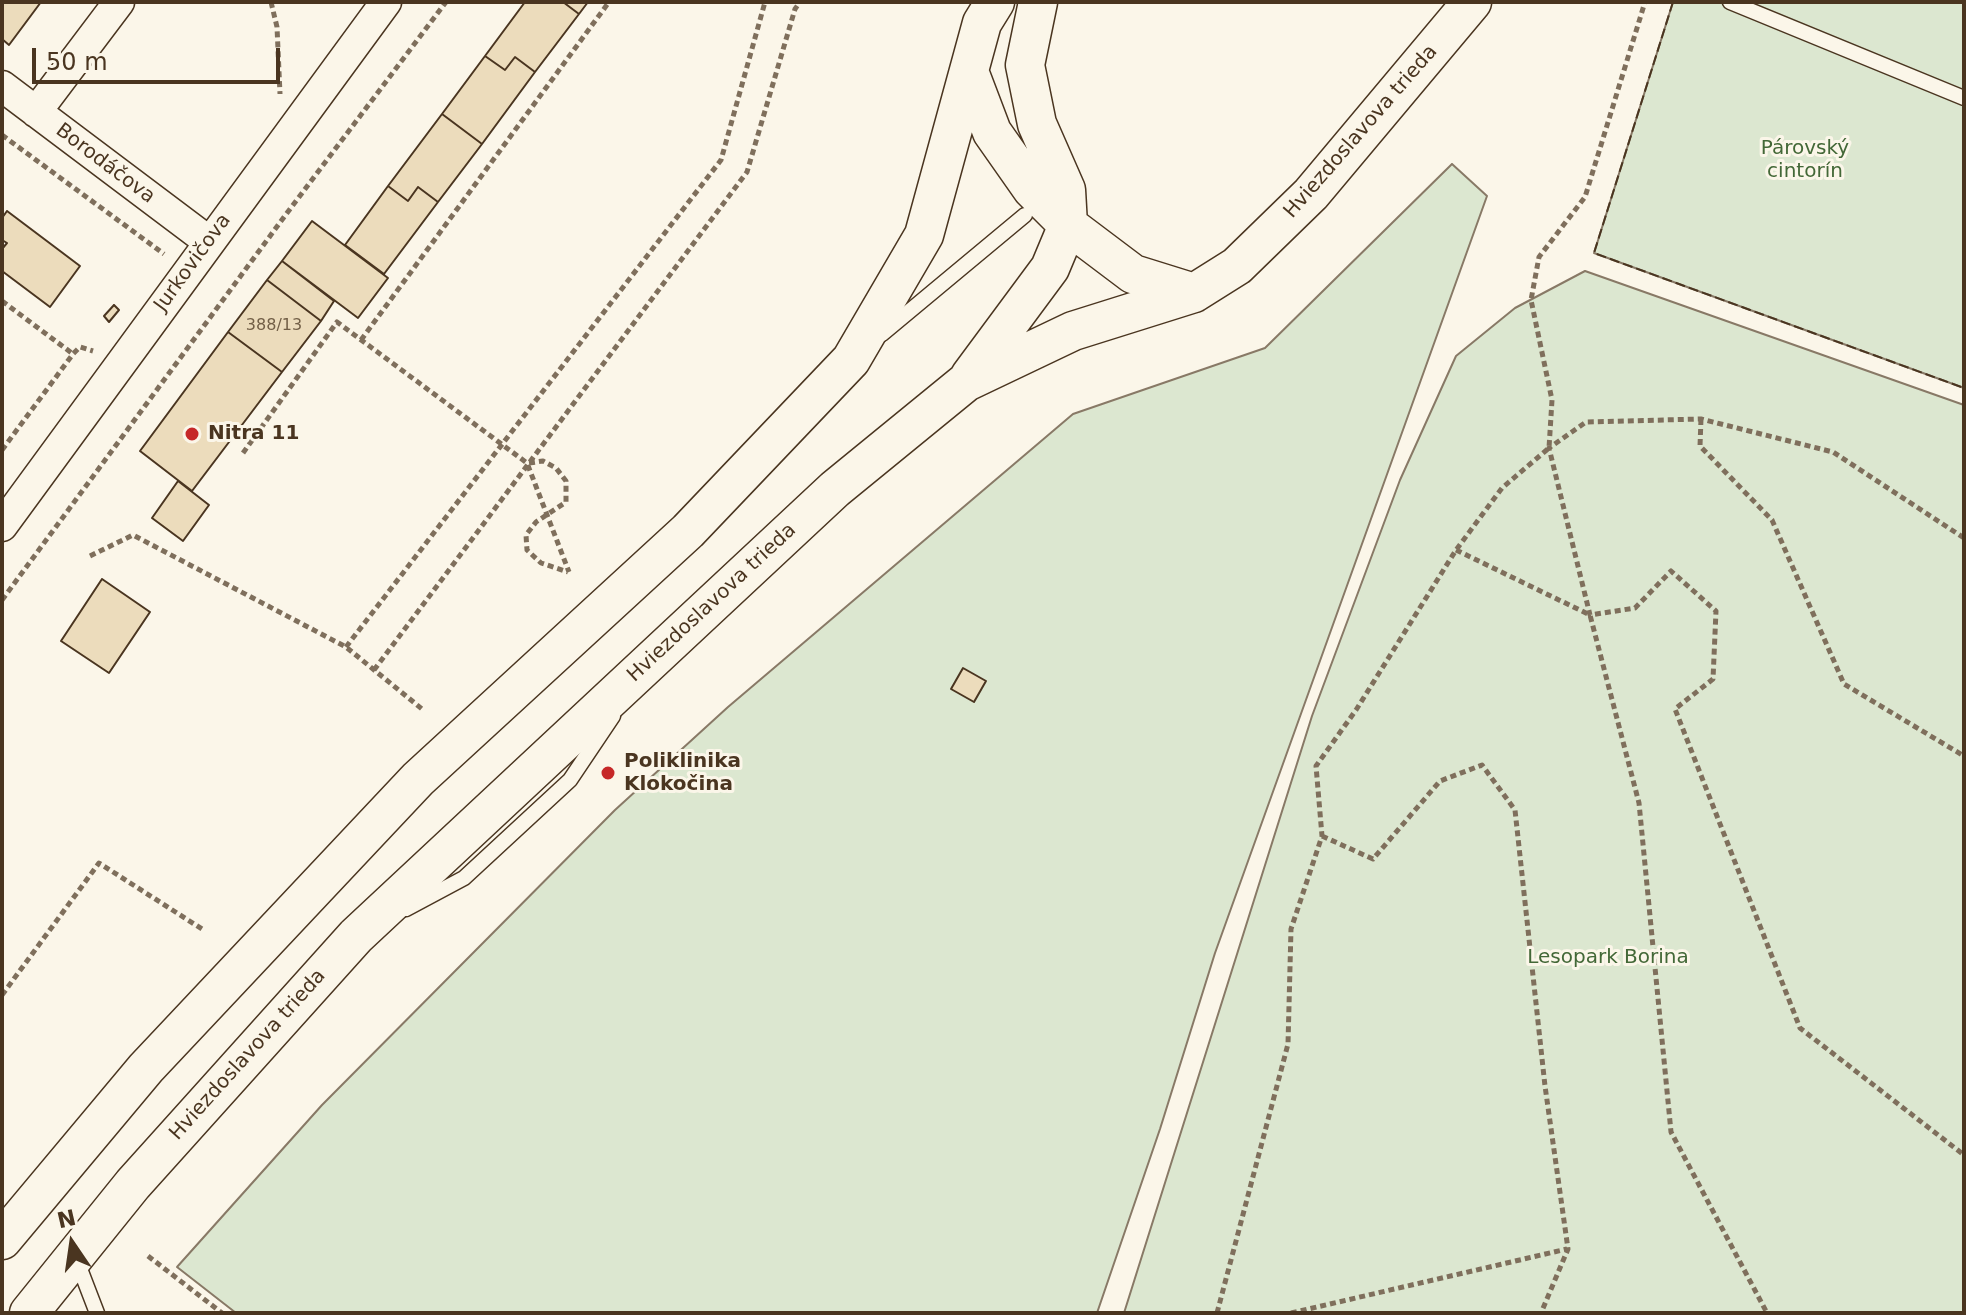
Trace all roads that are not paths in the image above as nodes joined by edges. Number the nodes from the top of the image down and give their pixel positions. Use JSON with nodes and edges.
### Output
{"nodes":[{"id":1,"x":119,"y":2,"type":"edge"},
{"id":2,"x":386,"y":2,"type":"edge"},
{"id":3,"x":1038,"y":2,"type":"edge"},
{"id":4,"x":1472,"y":2,"type":"edge"},
{"id":5,"x":1730,"y":2,"type":"edge"},
{"id":6,"x":988,"y":9,"type":"edge"},
{"id":7,"x":970,"y":74,"type":"junction"},
{"id":8,"x":2,"y":86,"type":"edge"},
{"id":9,"x":1964,"y":98,"type":"edge"},
{"id":10,"x":36,"y":112,"type":"junction"},
{"id":11,"x":1025,"y":215,"type":"dead end"},
{"id":12,"x":1068,"y":225,"type":"junction"},
{"id":13,"x":208,"y":241,"type":"junction"},
{"id":14,"x":1194,"y":293,"type":"junction"},
{"id":15,"x":851,"y":360,"type":"junction"},
{"id":16,"x":966,"y":382,"type":"junction"},
{"id":17,"x":2,"y":526,"type":"edge"},
{"id":18,"x":2,"y":1240,"type":"edge"},
{"id":19,"x":74,"y":1255,"type":"junction"},
{"id":20,"x":29,"y":1313,"type":"edge"},
{"id":21,"x":97,"y":1313,"type":"edge"}],
"edges":[{"from":1,"to":10,"type":"street"},
{"from":2,"to":13,"type":"street","name":"Jurkovičova"},
{"from":3,"to":12,"type":"street"},
{"from":4,"to":14,"type":"street","name":"Hviezdoslavova trieda"},
{"from":5,"to":9,"type":"lane"},
{"from":6,"to":7,"type":"street"},
{"from":7,"to":12,"type":"street"},
{"from":7,"to":15,"type":"street"},
{"from":8,"to":10,"type":"street","name":"Borodáčova"},
{"from":10,"to":13,"type":"street","name":"Borodáčova"},
{"from":11,"to":15,"type":"lane"},
{"from":12,"to":14,"type":"street"},
{"from":12,"to":16,"type":"street"},
{"from":13,"to":17,"type":"street","name":"Jurkovičova"},
{"from":14,"to":16,"type":"street","name":"Hviezdoslavova trieda"},
{"from":15,"to":18,"type":"street"},
{"from":16,"to":19,"type":"street","name":"Hviezdoslavova trieda"},
{"from":19,"to":20,"type":"street","name":"Hviezdoslavova trieda"},
{"from":19,"to":21,"type":"lane"}]}
